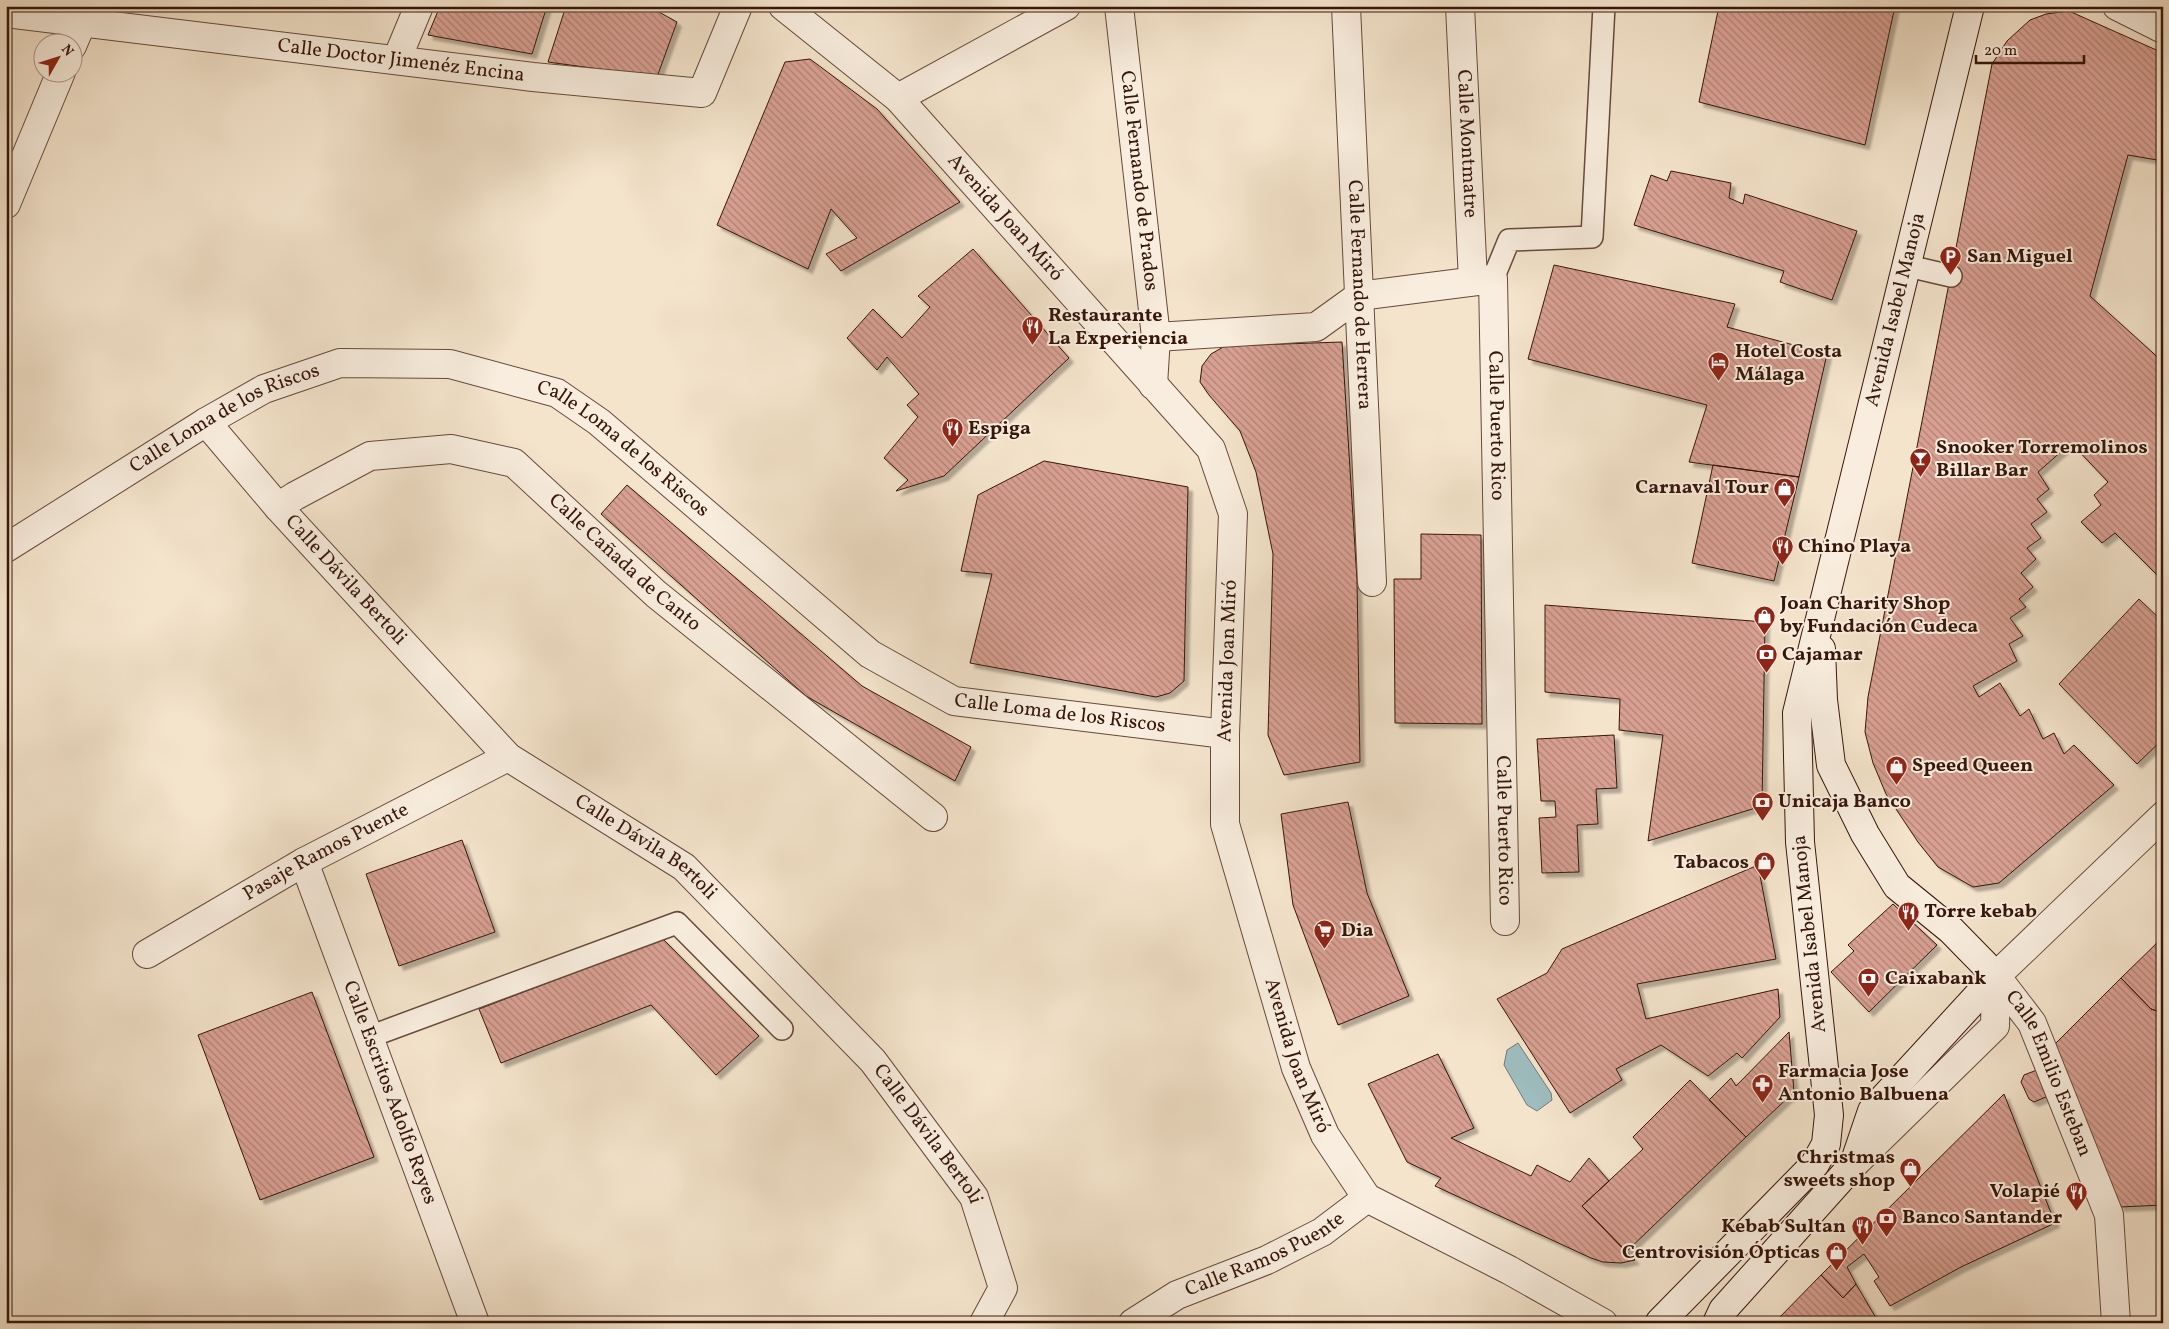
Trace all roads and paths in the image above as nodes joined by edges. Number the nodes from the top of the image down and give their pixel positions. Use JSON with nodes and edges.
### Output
{"nodes":[{"id":1,"x":419,"y":6,"type":"edge"},
{"id":2,"x":738,"y":6,"type":"edge"},
{"id":3,"x":784,"y":6,"type":"edge"},
{"id":4,"x":1066,"y":6,"type":"edge"},
{"id":5,"x":1119,"y":6,"type":"edge"},
{"id":6,"x":1346,"y":6,"type":"edge"},
{"id":7,"x":1460,"y":6,"type":"edge"},
{"id":8,"x":1604,"y":6,"type":"edge"},
{"id":9,"x":1970,"y":6,"type":"edge"},
{"id":10,"x":2117,"y":6,"type":"edge"},
{"id":11,"x":6,"y":12,"type":"edge"},
{"id":12,"x":86,"y":13,"type":"edge"},
{"id":13,"x":2163,"y":29,"type":"edge"},
{"id":14,"x":78,"y":32,"type":"edge"},
{"id":15,"x":397,"y":59,"type":"junction"},
{"id":16,"x":58,"y":82,"type":"edge"},
{"id":17,"x":898,"y":98,"type":"junction"},
{"id":18,"x":6,"y":204,"type":"edge"},
{"id":19,"x":1908,"y":266,"type":"junction"},
{"id":20,"x":1951,"y":276,"type":"dead end"},
{"id":21,"x":1483,"y":280,"type":"junction"},
{"id":22,"x":1359,"y":296,"type":"junction"},
{"id":23,"x":1156,"y":337,"type":"junction"},
{"id":24,"x":1153,"y":385,"type":"junction"},
{"id":25,"x":206,"y":422,"type":"junction"},
{"id":26,"x":278,"y":507,"type":"junction"},
{"id":27,"x":6,"y":548,"type":"edge"},
{"id":28,"x":1372,"y":582,"type":"dead end"},
{"id":29,"x":1820,"y":612,"type":"junction"},
{"id":30,"x":1225,"y":734,"type":"junction"},
{"id":31,"x":508,"y":757,"type":"junction"},
{"id":32,"x":2163,"y":816,"type":"edge"},
{"id":33,"x":933,"y":817,"type":"dead end"},
{"id":34,"x":304,"y":862,"type":"junction"},
{"id":35,"x":1505,"y":921,"type":"dead end"},
{"id":36,"x":147,"y":954,"type":"dead end"},
{"id":37,"x":1996,"y":976,"type":"junction"},
{"id":38,"x":782,"y":1029,"type":"dead end"},
{"id":39,"x":369,"y":1037,"type":"junction"},
{"id":40,"x":1367,"y":1198,"type":"junction"},
{"id":41,"x":1661,"y":1322,"type":"edge"},
{"id":42,"x":475,"y":1323,"type":"edge"},
{"id":43,"x":984,"y":1323,"type":"edge"},
{"id":44,"x":1133,"y":1323,"type":"edge"},
{"id":45,"x":1604,"y":1323,"type":"edge"},
{"id":46,"x":1643,"y":1323,"type":"edge"},
{"id":47,"x":1717,"y":1323,"type":"edge"},
{"id":48,"x":2116,"y":1323,"type":"edge"}],
"edges":[{"from":1,"to":15,"type":"street"},
{"from":2,"to":15,"type":"street","name":"Calle Doctor Jimenéz Encina"},
{"from":3,"to":17,"type":"street","name":"Avenida Joan Miró"},
{"from":4,"to":17,"type":"street"},
{"from":5,"to":23,"type":"street","name":"Calle Fernando de Prados"},
{"from":6,"to":22,"type":"street","name":"Calle Fernando de Herrera"},
{"from":7,"to":21,"type":"street","name":"Calle Montmatre"},
{"from":8,"to":21,"type":"lane"},
{"from":9,"to":19,"type":"street","name":"Avenida Isabel Manoja"},
{"from":10,"to":13,"type":"street"},
{"from":11,"to":12,"type":"street","name":"Calle Doctor Jimenéz Encina"},
{"from":12,"to":14,"type":"street"},
{"from":12,"to":15,"type":"street","name":"Calle Doctor Jimenéz Encina"},
{"from":16,"to":18,"type":"street"},
{"from":17,"to":24,"type":"street","name":"Avenida Joan Miró"},
{"from":19,"to":20,"type":"lane"},
{"from":19,"to":29,"type":"street","name":"Avenida Isabel Manoja"},
{"from":21,"to":22,"type":"street"},
{"from":21,"to":35,"type":"street","name":"Calle Puerto Rico"},
{"from":22,"to":23,"type":"street"},
{"from":22,"to":28,"type":"street","name":"Calle Fernando de Herrera"},
{"from":23,"to":24,"type":"street","name":"Calle Fernando de Prados"},
{"from":24,"to":30,"type":"street","name":"Avenida Joan Miró"},
{"from":25,"to":26,"type":"street","name":"Calle Dávila Bertoli"},
{"from":25,"to":27,"type":"street","name":"Calle Loma de los Riscos"},
{"from":25,"to":30,"type":"street","name":"Calle Loma de los Riscos"},
{"from":26,"to":31,"type":"street","name":"Calle Dávila Bertoli"},
{"from":26,"to":33,"type":"street","name":"Calle Cañada de Canto"},
{"from":29,"to":37,"type":"street","name":"Avenida Isabel Manoja"},
{"from":29,"to":41,"type":"street","name":"Avenida Isabel Manoja"},
{"from":30,"to":40,"type":"street","name":"Avenida Joan Miró"},
{"from":31,"to":34,"type":"street","name":"Pasaje Ramos Puente"},
{"from":31,"to":43,"type":"street","name":"Calle Dávila Bertoli"},
{"from":32,"to":37,"type":"street"},
{"from":34,"to":36,"type":"street","name":"Pasaje Ramos Puente"},
{"from":34,"to":39,"type":"street","name":"Calle Escritos Adolfo Reyes"},
{"from":37,"to":47,"type":"street"},
{"from":37,"to":48,"type":"street","name":"Calle Emilio Esteban"},
{"from":38,"to":39,"type":"lane"},
{"from":39,"to":42,"type":"street","name":"Calle Escritos Adolfo Reyes"},
{"from":40,"to":44,"type":"street","name":"Calle Ramos Puente"},
{"from":40,"to":45,"type":"street","name":"Avenida Joan Miró"},
{"from":41,"to":46,"type":"street"}]}
